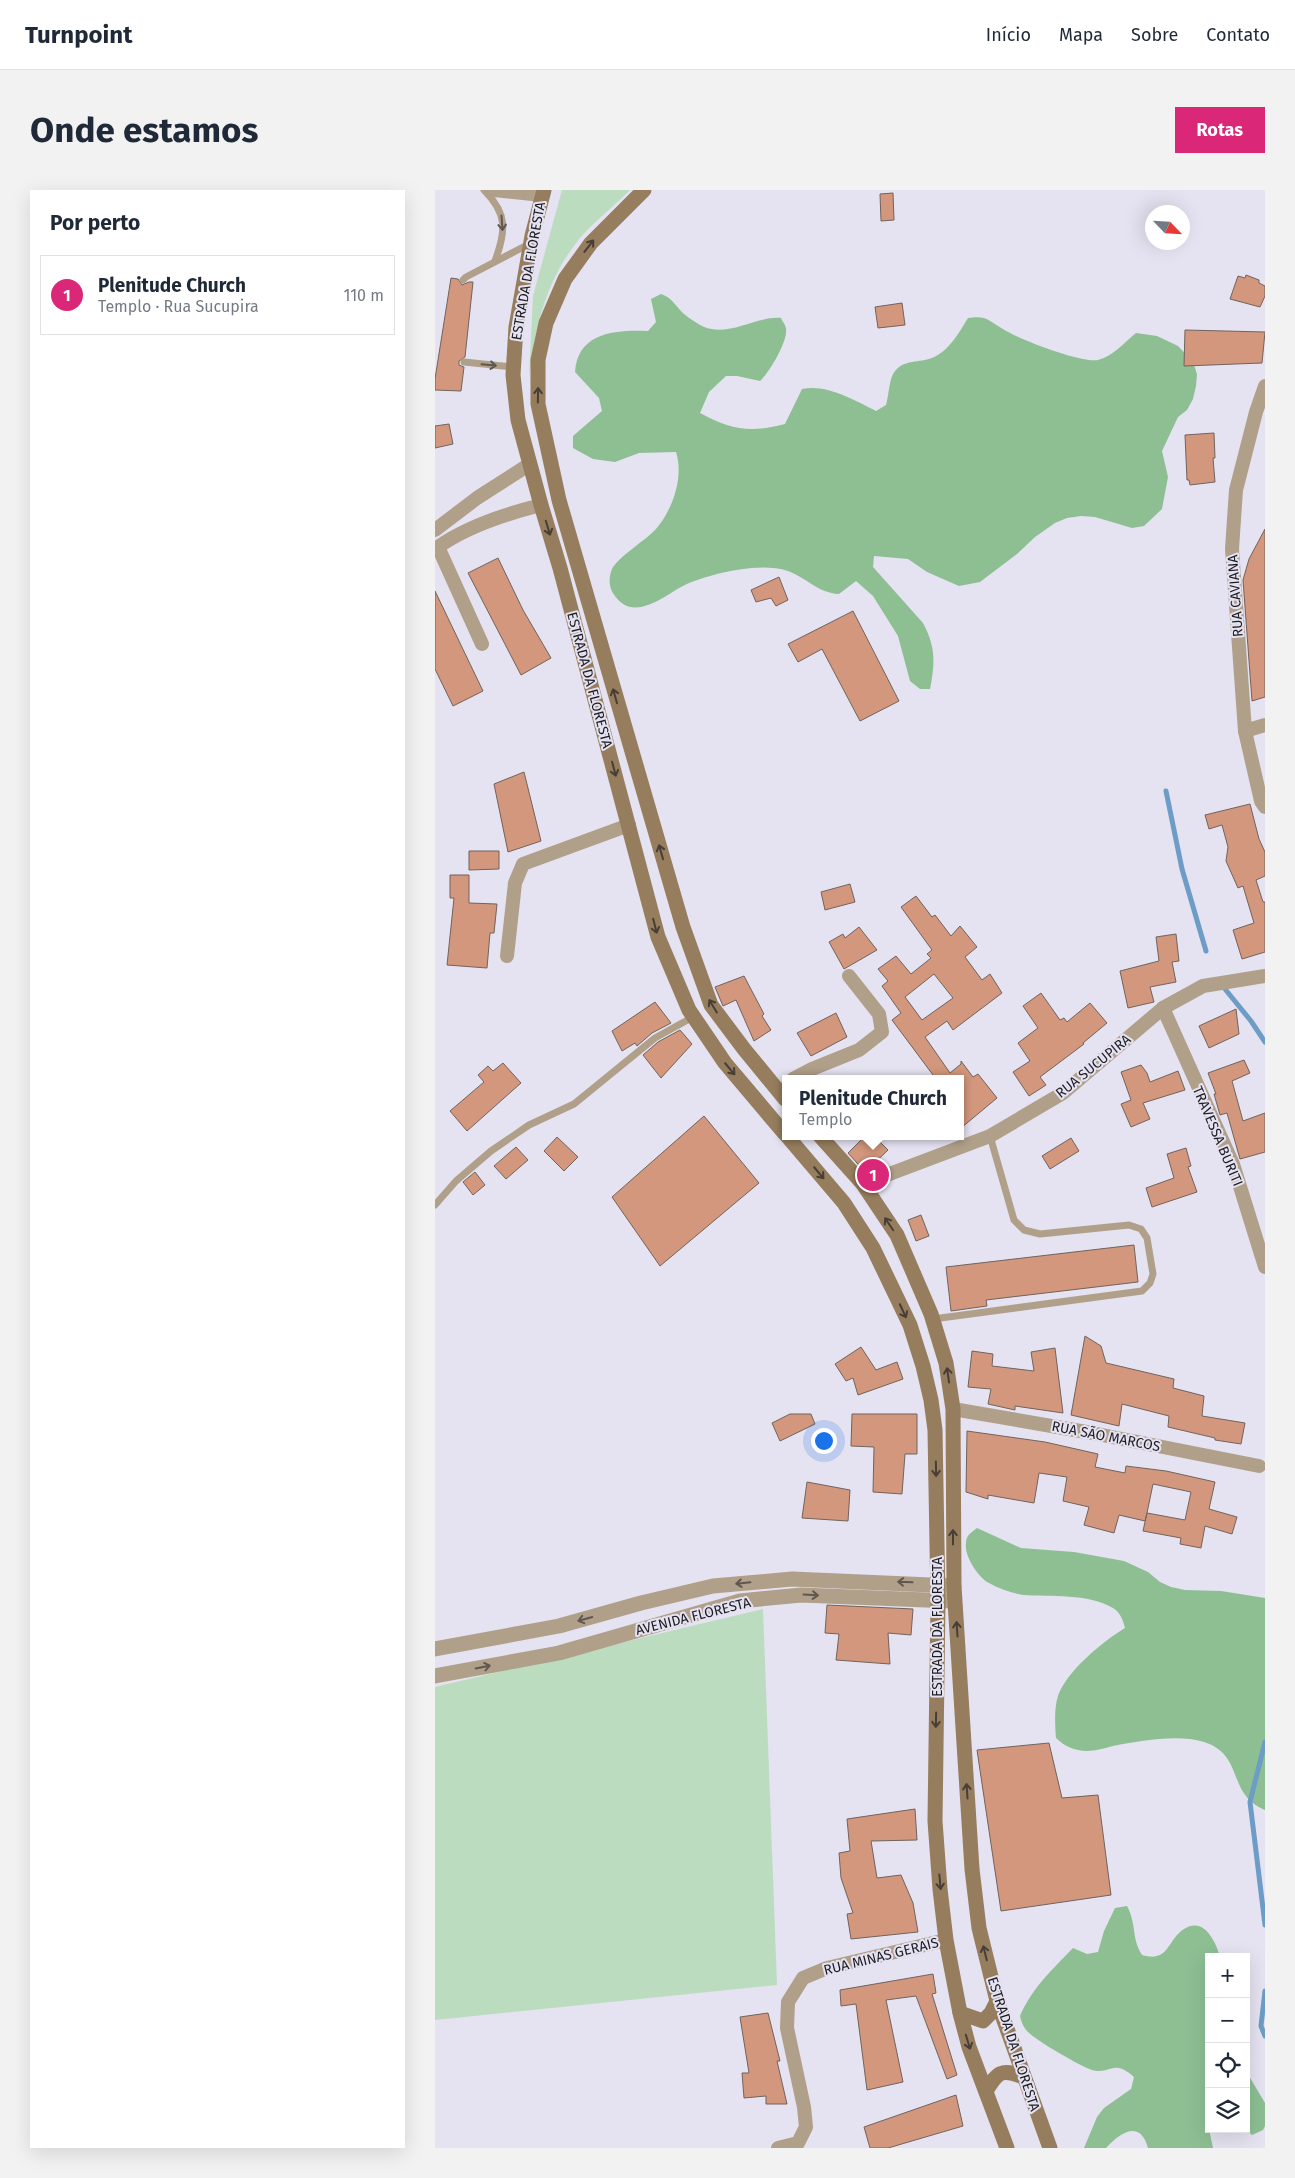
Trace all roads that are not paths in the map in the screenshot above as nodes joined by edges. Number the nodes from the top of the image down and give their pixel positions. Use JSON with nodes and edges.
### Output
{"nodes":[{"id":1,"x":484,"y":190,"type":"edge"},
{"id":2,"x":494,"y":190,"type":"edge"},
{"id":3,"x":643,"y":190,"type":"edge"},
{"id":4,"x":543,"y":193,"type":"edge"},
{"id":5,"x":531,"y":243,"type":"junction"},
{"id":6,"x":495,"y":261,"type":"junction"},
{"id":7,"x":463,"y":280,"type":"dead end"},
{"id":8,"x":464,"y":362,"type":"dead end"},
{"id":9,"x":513,"y":367,"type":"junction"},
{"id":10,"x":1265,"y":386,"type":"edge"},
{"id":11,"x":530,"y":464,"type":"junction"},
{"id":12,"x":541,"y":506,"type":"junction"},
{"id":13,"x":435,"y":530,"type":"edge"},
{"id":14,"x":437,"y":544,"type":"edge"},
{"id":15,"x":482,"y":644,"type":"dead end"},
{"id":16,"x":1265,"y":725,"type":"edge"},
{"id":17,"x":1245,"y":731,"type":"junction"},
{"id":18,"x":1265,"y":807,"type":"edge"},
{"id":19,"x":629,"y":824,"type":"junction"},
{"id":20,"x":507,"y":956,"type":"dead end"},
{"id":21,"x":849,"y":976,"type":"dead end"},
{"id":22,"x":1265,"y":976,"type":"edge"},
{"id":23,"x":1163,"y":1008,"type":"junction"},
{"id":24,"x":694,"y":1017,"type":"junction"},
{"id":25,"x":800,"y":1075,"type":"edge"},
{"id":26,"x":782,"y":1090,"type":"edge"},
{"id":27,"x":782,"y":1130,"type":"edge"},
{"id":28,"x":990,"y":1136,"type":"junction"},
{"id":29,"x":790,"y":1140,"type":"edge"},
{"id":30,"x":824,"y":1140,"type":"edge"},
{"id":31,"x":863,"y":1184,"type":"junction"},
{"id":32,"x":435,"y":1205,"type":"edge"},
{"id":33,"x":1265,"y":1267,"type":"edge"},
{"id":34,"x":933,"y":1319,"type":"junction"},
{"id":35,"x":953,"y":1409,"type":"junction"},
{"id":36,"x":1259,"y":1466,"type":"dead end"},
{"id":37,"x":937,"y":1584,"type":"junction"},
{"id":38,"x":954,"y":1586,"type":"junction"},
{"id":39,"x":938,"y":1601,"type":"junction"},
{"id":40,"x":955,"y":1601,"type":"junction"},
{"id":41,"x":435,"y":1649,"type":"edge"},
{"id":42,"x":435,"y":1676,"type":"edge"},
{"id":43,"x":945,"y":1940,"type":"junction"},
{"id":44,"x":997,"y":2001,"type":"junction"},
{"id":45,"x":960,"y":2013,"type":"junction"},
{"id":46,"x":1023,"y":2077,"type":"junction"},
{"id":47,"x":986,"y":2091,"type":"junction"},
{"id":48,"x":778,"y":2148,"type":"edge"},
{"id":49,"x":1007,"y":2148,"type":"edge"},
{"id":50,"x":1050,"y":2148,"type":"edge"}],
"edges":[{"from":1,"to":6,"type":"lane","one_way":true},
{"from":2,"to":4,"type":"street"},
{"from":26,"to":3,"type":"main road","name":"ESTRADA DA FLORESTA","one_way":true},
{"from":4,"to":5,"type":"main road","name":"ESTRADA DA FLORESTA"},
{"from":5,"to":6,"type":"lane"},
{"from":5,"to":9,"type":"main road","name":"ESTRADA DA FLORESTA"},
{"from":6,"to":7,"type":"lane"},
{"from":8,"to":9,"type":"lane","one_way":true},
{"from":9,"to":11,"type":"main road","name":"ESTRADA DA FLORESTA"},
{"from":10,"to":17,"type":"street","name":"RUA CAVIANA"},
{"from":11,"to":12,"type":"main road","name":"ESTRADA DA FLORESTA"},
{"from":11,"to":13,"type":"street"},
{"from":12,"to":14,"type":"street"},
{"from":12,"to":19,"type":"main road","name":"ESTRADA DA FLORESTA","one_way":true},
{"from":14,"to":15,"type":"street"},
{"from":16,"to":17,"type":"street"},
{"from":17,"to":18,"type":"street","name":"RUA CAVIANA"},
{"from":19,"to":20,"type":"street"},
{"from":19,"to":24,"type":"main road","name":"ESTRADA DA FLORESTA","one_way":true},
{"from":21,"to":25,"type":"street"},
{"from":22,"to":23,"type":"street","name":"RUA SUCUPIRA"},
{"from":23,"to":28,"type":"street","name":"RUA SUCUPIRA"},
{"from":23,"to":33,"type":"street","name":"TRAVESSA BURITI"},
{"from":24,"to":27,"type":"main road","name":"ESTRADA DA FLORESTA","one_way":true},
{"from":24,"to":32,"type":"lane"},
{"from":28,"to":31,"type":"street","name":"RUA SUCUPIRA"},
{"from":28,"to":34,"type":"lane"},
{"from":29,"to":37,"type":"main road","name":"ESTRADA DA FLORESTA","one_way":true},
{"from":30,"to":31,"type":"main road","name":"ESTRADA DA FLORESTA"},
{"from":34,"to":31,"type":"main road","name":"ESTRADA DA FLORESTA","one_way":true},
{"from":35,"to":34,"type":"main road","name":"ESTRADA DA FLORESTA","one_way":true},
{"from":35,"to":36,"type":"street","name":"RUA SÃO MARCOS"},
{"from":38,"to":35,"type":"main road","name":"ESTRADA DA FLORESTA","one_way":true},
{"from":37,"to":38,"type":"street","name":"AVENIDA FLORESTA"},
{"from":37,"to":39,"type":"main road","name":"ESTRADA DA FLORESTA"},
{"from":37,"to":41,"type":"street","name":"AVENIDA FLORESTA","one_way":true},
{"from":38,"to":40,"type":"main road","name":"ESTRADA DA FLORESTA"},
{"from":39,"to":40,"type":"street","name":"AVENIDA FLORESTA"},
{"from":42,"to":39,"type":"street","name":"AVENIDA FLORESTA","one_way":true},
{"from":39,"to":43,"type":"main road","name":"ESTRADA DA FLORESTA","one_way":true},
{"from":44,"to":40,"type":"main road","name":"ESTRADA DA FLORESTA","one_way":true},
{"from":43,"to":45,"type":"main road","name":"ESTRADA DA FLORESTA"},
{"from":43,"to":48,"type":"street","name":"RUA MINAS GERAIS"},
{"from":44,"to":45,"type":"main road"},
{"from":44,"to":46,"type":"main road","name":"ESTRADA DA FLORESTA"},
{"from":45,"to":47,"type":"main road","name":"ESTRADA DA FLORESTA","one_way":true},
{"from":46,"to":47,"type":"main road"},
{"from":46,"to":50,"type":"main road","name":"ESTRADA DA FLORESTA"},
{"from":47,"to":49,"type":"main road","name":"ESTRADA DA FLORESTA"}]}
